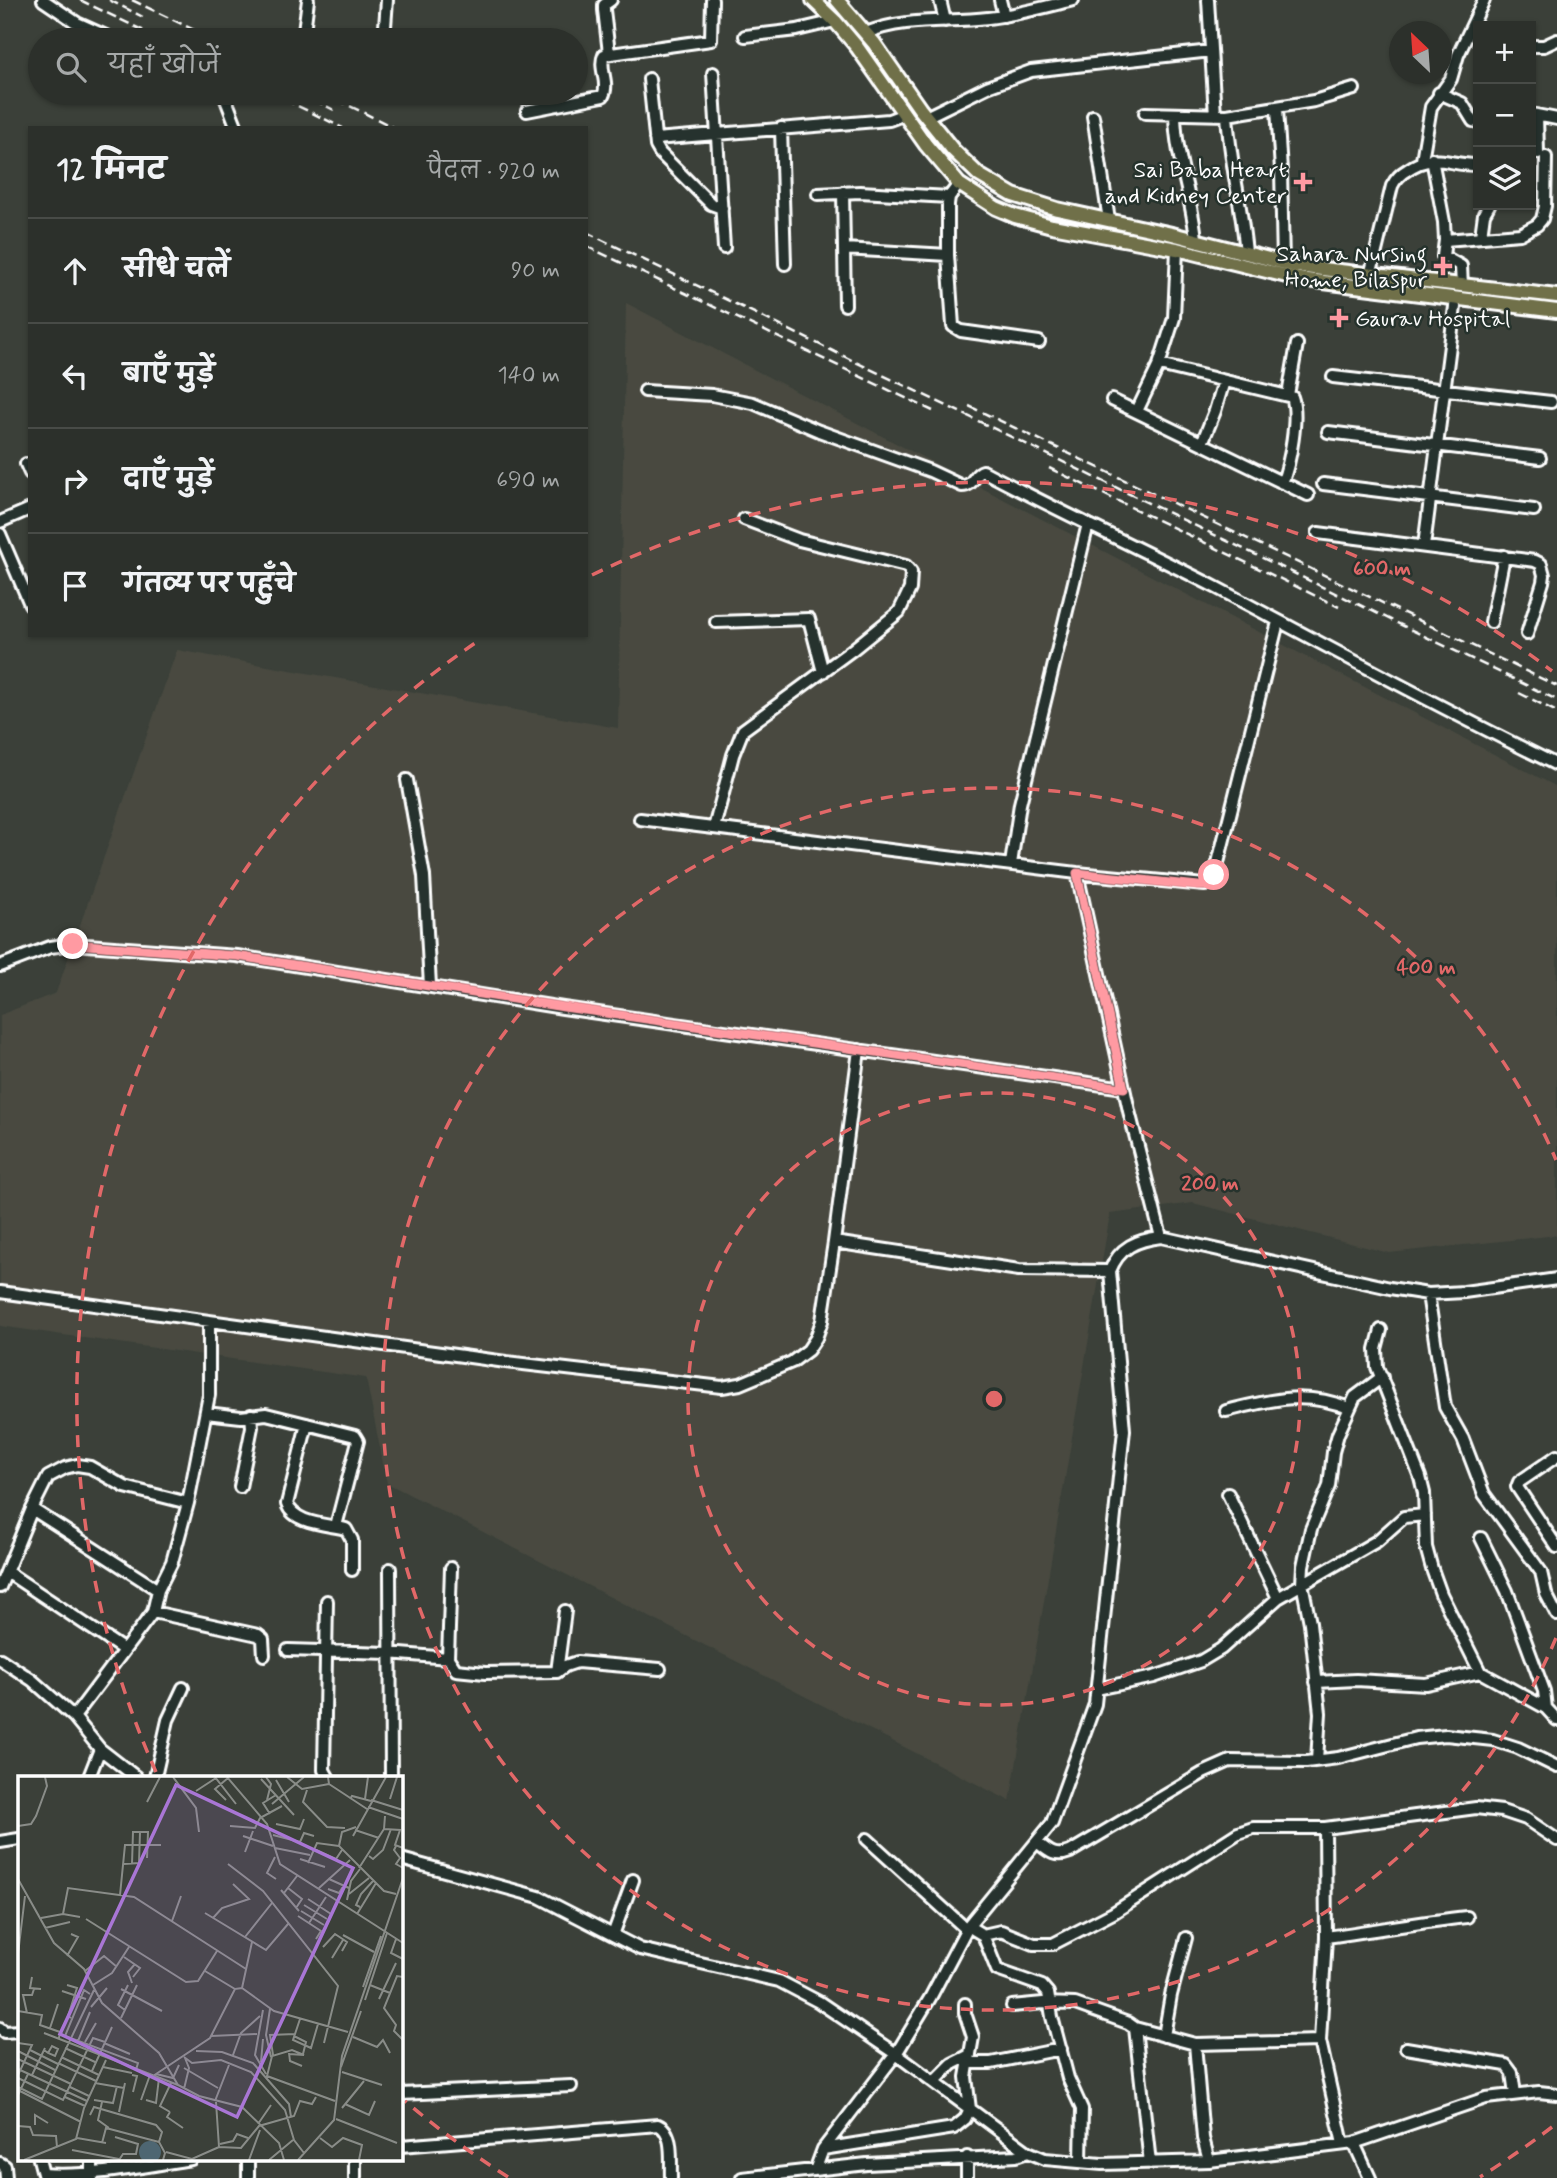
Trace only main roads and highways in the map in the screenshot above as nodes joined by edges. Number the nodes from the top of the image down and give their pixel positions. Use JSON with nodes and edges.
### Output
{"nodes":[{"id":1,"x":813,"y":0,"type":"edge"},
{"id":2,"x":839,"y":1,"type":"edge"},
{"id":3,"x":1442,"y":290,"type":"junction"},
{"id":4,"x":1557,"y":296,"type":"edge"},
{"id":5,"x":1557,"y":311,"type":"edge"}],
"edges":[{"from":1,"to":3,"type":"main road"},
{"from":2,"to":3,"type":"main road"},
{"from":3,"to":4,"type":"main road"},
{"from":3,"to":5,"type":"main road"}]}
